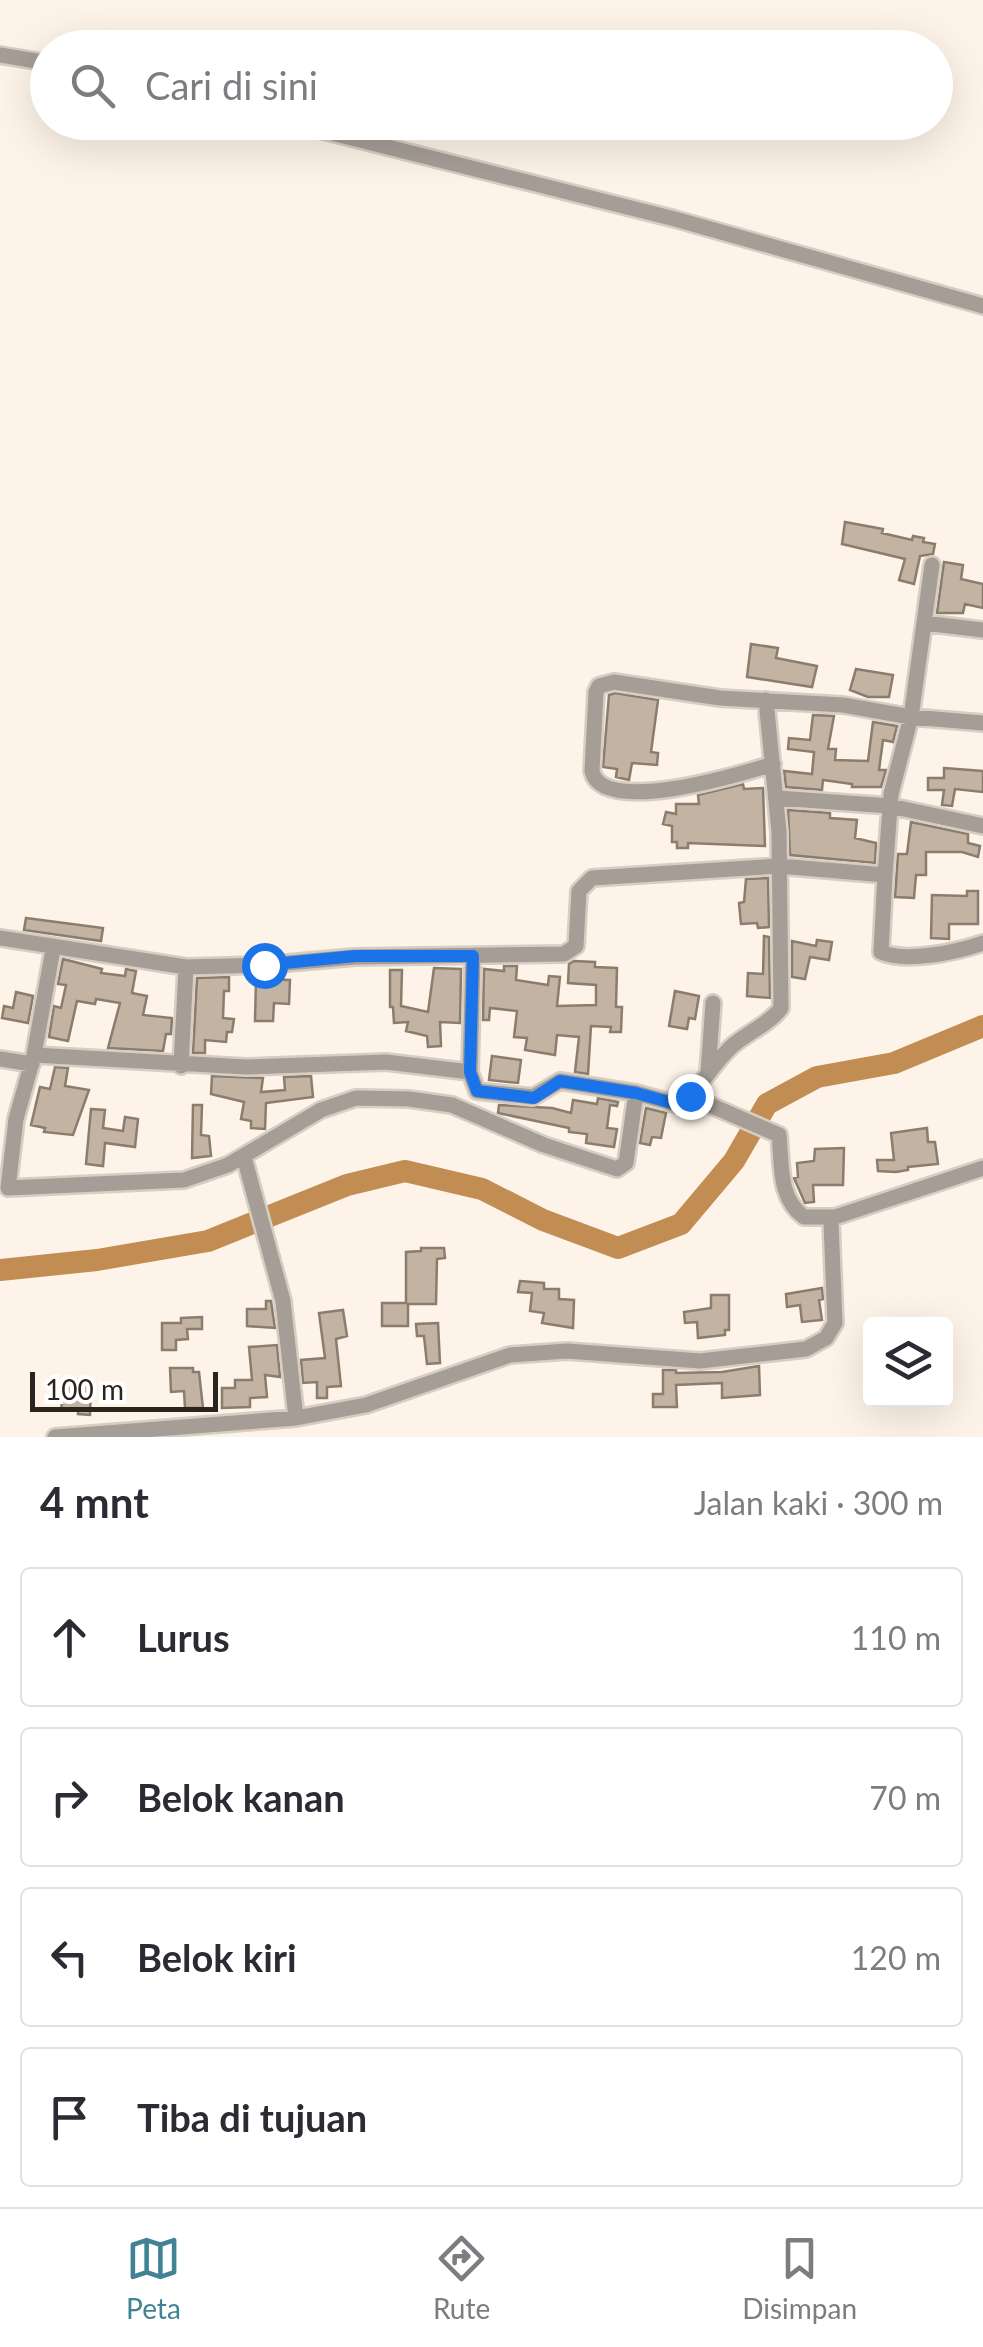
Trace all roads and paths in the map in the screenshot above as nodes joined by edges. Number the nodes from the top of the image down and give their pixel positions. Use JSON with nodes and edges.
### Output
{"nodes":[{"id":1,"x":0,"y":55,"type":"edge"},
{"id":2,"x":30,"y":60,"type":"edge"},
{"id":3,"x":360,"y":140,"type":"edge"},
{"id":4,"x":983,"y":306,"type":"edge"},
{"id":5,"x":932,"y":565,"type":"dead end"},
{"id":6,"x":924,"y":623,"type":"junction"},
{"id":7,"x":983,"y":630,"type":"edge"},
{"id":8,"x":766,"y":700,"type":"junction"},
{"id":9,"x":910,"y":717,"type":"junction"},
{"id":10,"x":983,"y":723,"type":"edge"},
{"id":11,"x":773,"y":764,"type":"junction"},
{"id":12,"x":777,"y":798,"type":"junction"},
{"id":13,"x":890,"y":806,"type":"junction"},
{"id":14,"x":983,"y":826,"type":"edge"},
{"id":15,"x":779,"y":866,"type":"junction"},
{"id":16,"x":885,"y":875,"type":"junction"},
{"id":17,"x":0,"y":938,"type":"edge"},
{"id":18,"x":983,"y":943,"type":"edge"},
{"id":19,"x":52,"y":949,"type":"junction"},
{"id":20,"x":473,"y":956,"type":"junction"},
{"id":21,"x":186,"y":966,"type":"junction"},
{"id":22,"x":713,"y":1003,"type":"dead end"},
{"id":23,"x":0,"y":1059,"type":"edge"},
{"id":24,"x":33,"y":1059,"type":"junction"},
{"id":25,"x":181,"y":1066,"type":"junction"},
{"id":26,"x":470,"y":1072,"type":"junction"},
{"id":27,"x":708,"y":1073,"type":"junction"},
{"id":28,"x":636,"y":1093,"type":"junction"},
{"id":29,"x":690,"y":1096,"type":"junction"},
{"id":30,"x":8,"y":1118,"type":"edge"},
{"id":31,"x":244,"y":1163,"type":"junction"},
{"id":32,"x":983,"y":1168,"type":"edge"},
{"id":33,"x":4,"y":1188,"type":"edge"},
{"id":34,"x":835,"y":1217,"type":"junction"},
{"id":35,"x":296,"y":1418,"type":"junction"},
{"id":36,"x":55,"y":1437,"type":"edge"}],
"edges":[{"from":1,"to":2,"type":"street"},
{"from":3,"to":4,"type":"street"},
{"from":5,"to":6,"type":"street"},
{"from":6,"to":7,"type":"street"},
{"from":6,"to":9,"type":"street"},
{"from":8,"to":9,"type":"street"},
{"from":8,"to":11,"type":"street"},
{"from":8,"to":11,"type":"street"},
{"from":9,"to":10,"type":"street"},
{"from":9,"to":13,"type":"street"},
{"from":11,"to":12,"type":"street"},
{"from":12,"to":13,"type":"street"},
{"from":12,"to":15,"type":"street"},
{"from":13,"to":14,"type":"street"},
{"from":13,"to":16,"type":"street"},
{"from":15,"to":16,"type":"street"},
{"from":15,"to":20,"type":"street"},
{"from":15,"to":27,"type":"street"},
{"from":16,"to":18,"type":"street"},
{"from":17,"to":19,"type":"street"},
{"from":19,"to":21,"type":"street"},
{"from":19,"to":24,"type":"street"},
{"from":20,"to":21,"type":"street"},
{"from":20,"to":26,"type":"street"},
{"from":21,"to":25,"type":"street"},
{"from":22,"to":27,"type":"street"},
{"from":23,"to":24,"type":"street"},
{"from":24,"to":25,"type":"street"},
{"from":24,"to":30,"type":"street"},
{"from":25,"to":26,"type":"street"},
{"from":26,"to":28,"type":"street"},
{"from":27,"to":29,"type":"street"},
{"from":28,"to":29,"type":"street"},
{"from":28,"to":31,"type":"street"},
{"from":29,"to":34,"type":"street"},
{"from":30,"to":33,"type":"street"},
{"from":31,"to":33,"type":"street"},
{"from":31,"to":35,"type":"street"},
{"from":32,"to":34,"type":"street"},
{"from":34,"to":35,"type":"street"},
{"from":35,"to":36,"type":"street"}]}
